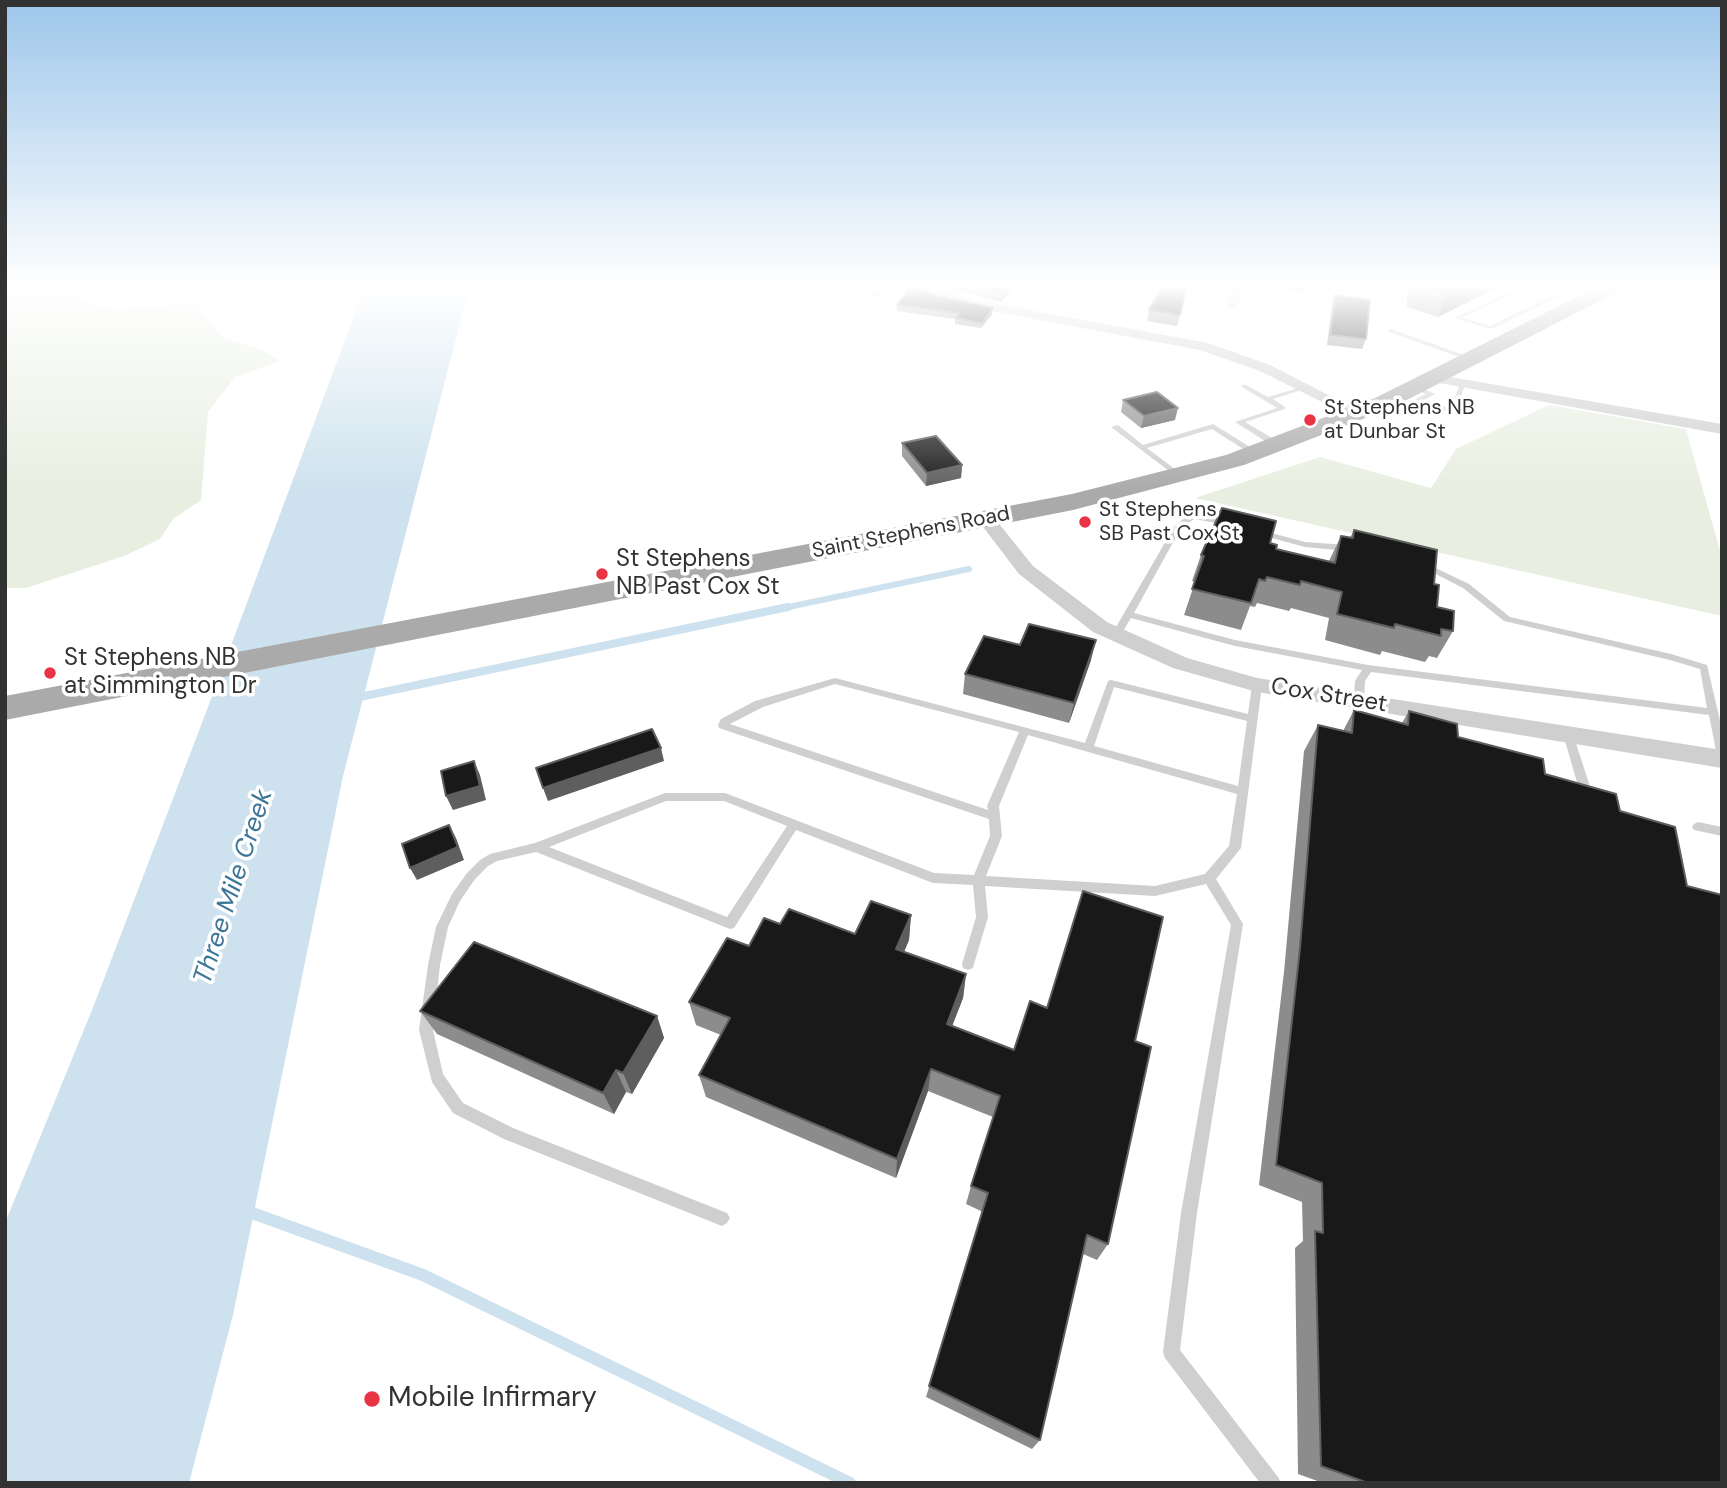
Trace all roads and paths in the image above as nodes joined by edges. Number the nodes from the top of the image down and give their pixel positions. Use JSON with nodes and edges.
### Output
{"nodes":[{"id":1,"x":1224,"y":353,"type":"edge"},
{"id":2,"x":1454,"y":353,"type":"edge"},
{"id":3,"x":1481,"y":353,"type":"edge"},
{"id":4,"x":1470,"y":359,"type":"junction"},
{"id":5,"x":1463,"y":383,"type":"junction"},
{"id":6,"x":1244,"y":386,"type":"dead end"},
{"id":7,"x":1426,"y":386,"type":"junction"},
{"id":8,"x":1305,"y":388,"type":"junction"},
{"id":9,"x":1267,"y":399,"type":"junction"},
{"id":10,"x":1457,"y":400,"type":"junction"},
{"id":11,"x":1392,"y":406,"type":"junction"},
{"id":12,"x":1355,"y":413,"type":"junction"},
{"id":13,"x":1115,"y":427,"type":"dead end"},
{"id":14,"x":1722,"y":429,"type":"edge"},
{"id":15,"x":1143,"y":447,"type":"junction"},
{"id":16,"x":1265,"y":448,"type":"junction"},
{"id":17,"x":1177,"y":475,"type":"junction"},
{"id":18,"x":986,"y":519,"type":"junction"},
{"id":19,"x":1234,"y":525,"type":"edge"},
{"id":20,"x":1246,"y":528,"type":"edge"},
{"id":21,"x":1356,"y":549,"type":"edge"},
{"id":22,"x":1415,"y":563,"type":"edge"},
{"id":23,"x":1128,"y":614,"type":"junction"},
{"id":24,"x":1117,"y":634,"type":"junction"},
{"id":25,"x":1368,"y":668,"type":"junction"},
{"id":26,"x":1257,"y":685,"type":"junction"},
{"id":27,"x":1359,"y":700,"type":"junction"},
{"id":28,"x":5,"y":708,"type":"edge"},
{"id":29,"x":1712,"y":712,"type":"junction"},
{"id":30,"x":1252,"y":719,"type":"junction"},
{"id":31,"x":1025,"y":730,"type":"junction"},
{"id":32,"x":1568,"y":734,"type":"junction"},
{"id":33,"x":1088,"y":747,"type":"junction"},
{"id":34,"x":1722,"y":758,"type":"edge"},
{"id":35,"x":1243,"y":792,"type":"junction"},
{"id":36,"x":1599,"y":803,"type":"edge"},
{"id":37,"x":993,"y":816,"type":"junction"},
{"id":38,"x":794,"y":824,"type":"junction"},
{"id":39,"x":1698,"y":827,"type":"dead end"},
{"id":40,"x":1722,"y":832,"type":"edge"},
{"id":41,"x":536,"y":847,"type":"junction"},
{"id":42,"x":1209,"y":878,"type":"junction"},
{"id":43,"x":978,"y":880,"type":"junction"},
{"id":44,"x":968,"y":964,"type":"dead end"},
{"id":45,"x":722,"y":1218,"type":"dead end"},
{"id":46,"x":1272,"y":1483,"type":"edge"}],
"edges":[{"from":1,"to":8,"type":"street"},
{"from":2,"to":4,"type":"lane"},
{"from":3,"to":4,"type":"main road","name":"Saint Stephens Road"},
{"from":4,"to":7,"type":"main road","name":"Saint Stephens Road"},
{"from":5,"to":7,"type":"street"},
{"from":5,"to":10,"type":"lane"},
{"from":5,"to":14,"type":"street"},
{"from":6,"to":9,"type":"lane"},
{"from":7,"to":10,"type":"lane"},
{"from":7,"to":11,"type":"main road","name":"Saint Stephens Road"},
{"from":8,"to":9,"type":"lane"},
{"from":8,"to":12,"type":"street"},
{"from":9,"to":16,"type":"lane"},
{"from":10,"to":11,"type":"lane"},
{"from":11,"to":12,"type":"main road","name":"Saint Stephens Road"},
{"from":12,"to":16,"type":"main road","name":"Saint Stephens Road"},
{"from":13,"to":15,"type":"lane"},
{"from":15,"to":16,"type":"lane"},
{"from":15,"to":17,"type":"lane"},
{"from":16,"to":17,"type":"main road","name":"Saint Stephens Road"},
{"from":17,"to":18,"type":"main road","name":"Saint Stephens Road"},
{"from":18,"to":24,"type":"street","name":"Cox Street"},
{"from":18,"to":28,"type":"main road","name":"Saint Stephens Road"},
{"from":19,"to":23,"type":"lane"},
{"from":20,"to":21,"type":"lane"},
{"from":22,"to":29,"type":"lane"},
{"from":23,"to":24,"type":"lane"},
{"from":23,"to":25,"type":"lane"},
{"from":24,"to":26,"type":"street","name":"Cox Street"},
{"from":25,"to":27,"type":"lane"},
{"from":25,"to":29,"type":"lane"},
{"from":26,"to":27,"type":"street","name":"Cox Street"},
{"from":26,"to":30,"type":"lane"},
{"from":27,"to":32,"type":"street","name":"Cox Street"},
{"from":29,"to":34,"type":"lane"},
{"from":30,"to":33,"type":"lane"},
{"from":30,"to":35,"type":"lane"},
{"from":31,"to":33,"type":"lane"},
{"from":31,"to":37,"type":"lane"},
{"from":31,"to":37,"type":"lane"},
{"from":32,"to":34,"type":"street","name":"Cox Street"},
{"from":32,"to":36,"type":"lane"},
{"from":33,"to":35,"type":"lane"},
{"from":35,"to":42,"type":"lane"},
{"from":37,"to":43,"type":"lane"},
{"from":38,"to":41,"type":"lane"},
{"from":38,"to":41,"type":"lane"},
{"from":38,"to":43,"type":"lane"},
{"from":39,"to":40,"type":"lane"},
{"from":41,"to":45,"type":"lane"},
{"from":42,"to":43,"type":"lane"},
{"from":42,"to":46,"type":"lane"},
{"from":43,"to":44,"type":"lane"}]}
